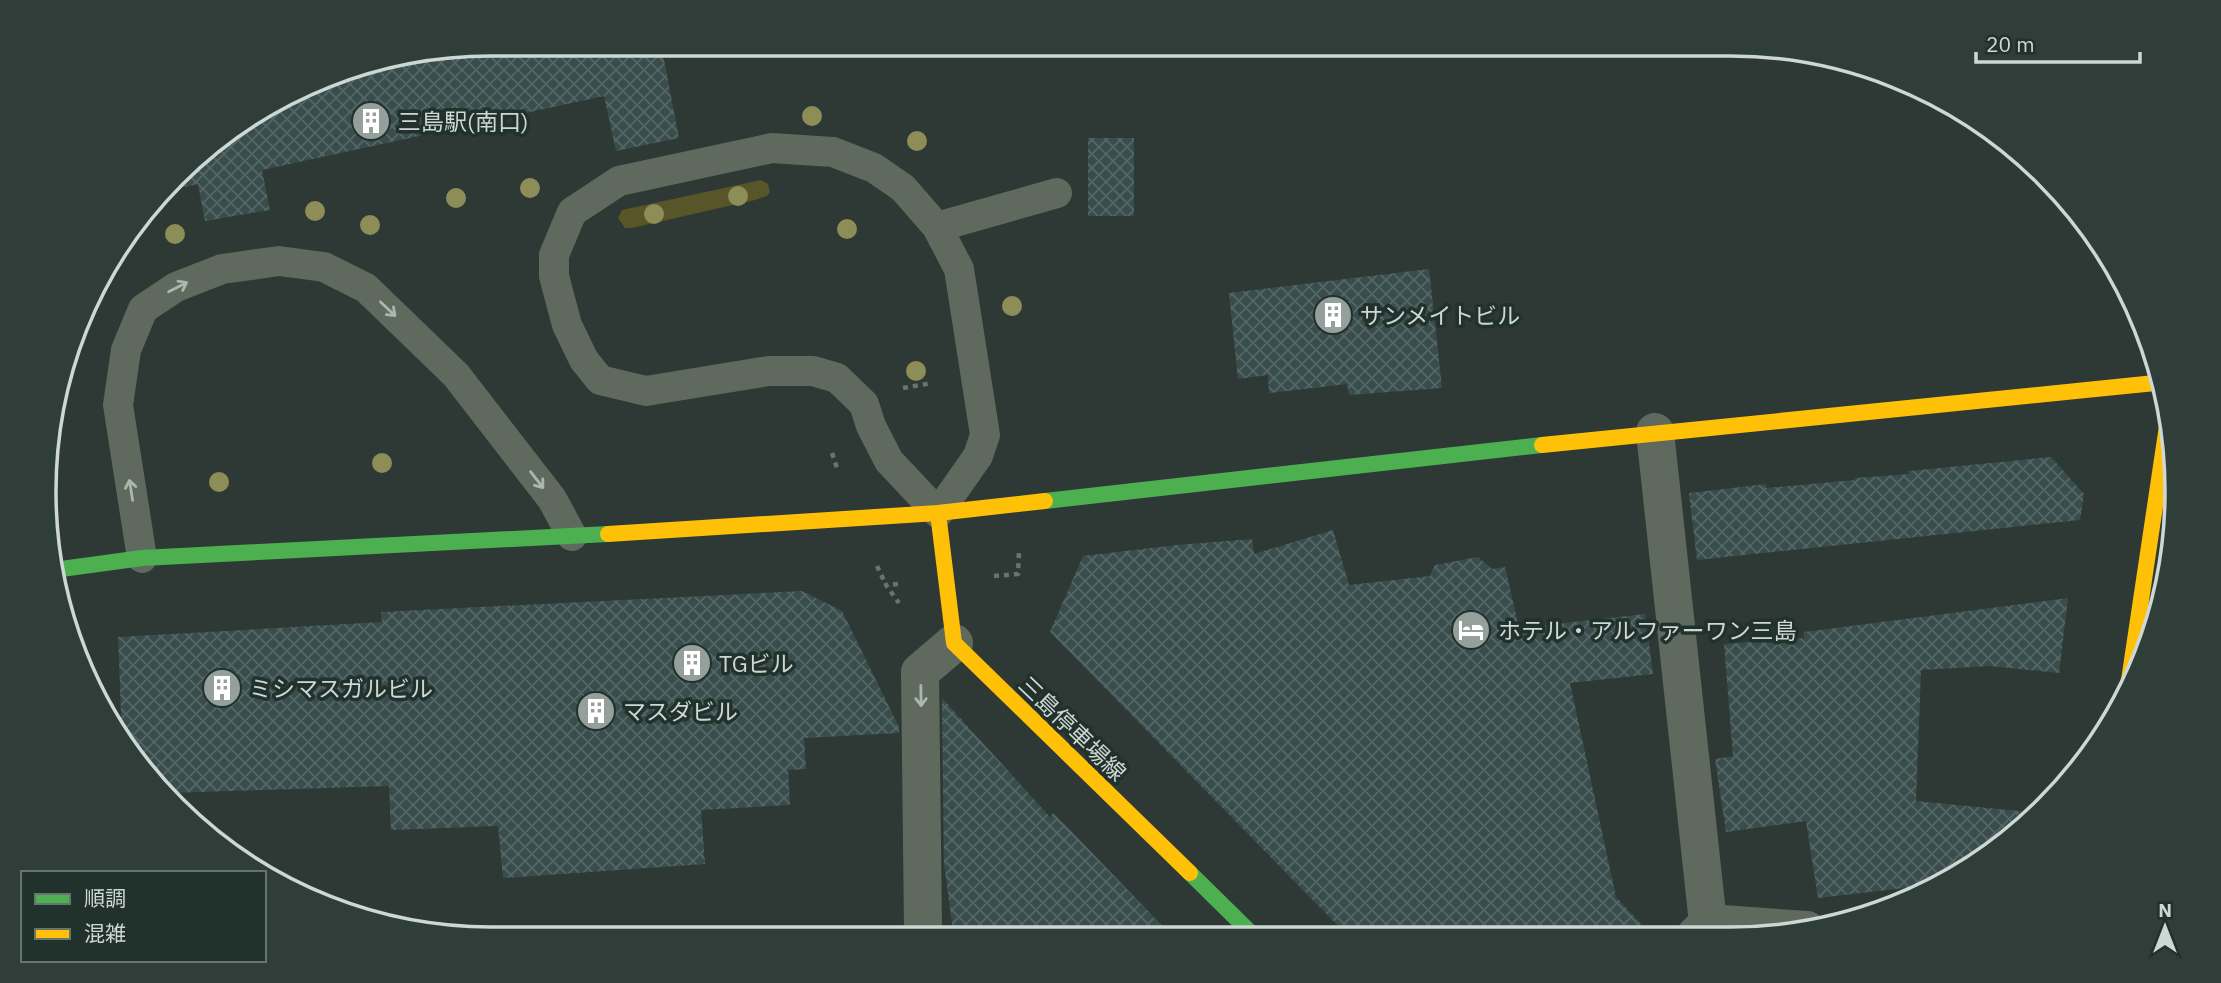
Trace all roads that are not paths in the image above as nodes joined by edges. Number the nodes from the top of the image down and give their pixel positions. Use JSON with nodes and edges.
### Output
{"nodes":[{"id":1,"x":1057,"y":193,"type":"dead end"},
{"id":2,"x":937,"y":227,"type":"junction"},
{"id":3,"x":2151,"y":383,"type":"edge"},
{"id":4,"x":1655,"y":432,"type":"junction"},
{"id":5,"x":2163,"y":453,"type":"edge"},
{"id":6,"x":938,"y":513,"type":"junction"},
{"id":7,"x":572,"y":537,"type":"junction"},
{"id":8,"x":142,"y":558,"type":"junction"},
{"id":9,"x":63,"y":569,"type":"edge"},
{"id":10,"x":954,"y":643,"type":"junction"},
{"id":11,"x":2133,"y":656,"type":"edge"},
{"id":12,"x":923,"y":927,"type":"edge"},
{"id":13,"x":1245,"y":927,"type":"edge"},
{"id":14,"x":1701,"y":927,"type":"edge"}],
"edges":[{"from":1,"to":2,"type":"lane"},
{"from":2,"to":6,"type":"lane"},
{"from":2,"to":6,"type":"lane"},
{"from":3,"to":4,"type":"street"},
{"from":4,"to":6,"type":"street"},
{"from":4,"to":14,"type":"street"},
{"from":5,"to":11,"type":"street"},
{"from":6,"to":7,"type":"street"},
{"from":6,"to":10,"type":"street"},
{"from":7,"to":8,"type":"street"},
{"from":8,"to":7,"type":"lane","one_way":true},
{"from":8,"to":9,"type":"street"},
{"from":10,"to":12,"type":"street","one_way":true},
{"from":10,"to":13,"type":"street","name":"三島停車場線"}]}
